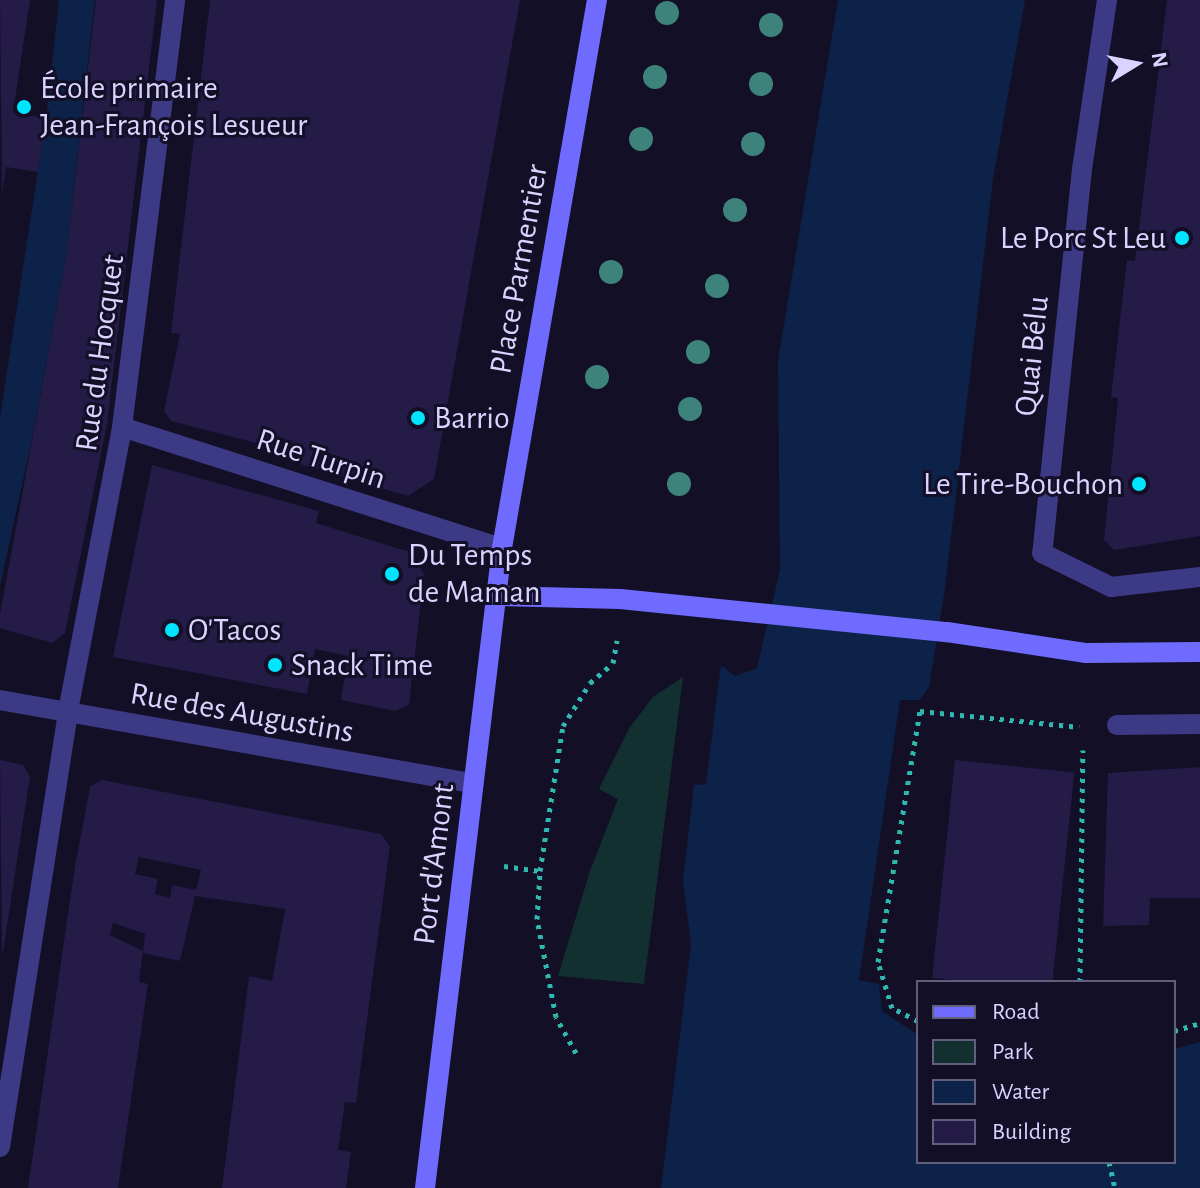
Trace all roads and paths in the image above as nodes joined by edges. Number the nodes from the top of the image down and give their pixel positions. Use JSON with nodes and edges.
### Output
{"nodes":[{"id":1,"x":175,"y":0,"type":"edge"},
{"id":2,"x":597,"y":0,"type":"edge"},
{"id":3,"x":1107,"y":0,"type":"edge"},
{"id":4,"x":122,"y":427,"type":"junction"},
{"id":5,"x":502,"y":548,"type":"junction"},
{"id":6,"x":1200,"y":577,"type":"edge"},
{"id":7,"x":496,"y":596,"type":"junction"},
{"id":8,"x":620,"y":599,"type":"junction"},
{"id":9,"x":1200,"y":652,"type":"edge"},
{"id":10,"x":0,"y":700,"type":"edge"},
{"id":11,"x":68,"y":711,"type":"junction"},
{"id":12,"x":1200,"y":724,"type":"edge"},
{"id":13,"x":1117,"y":725,"type":"dead end"},
{"id":14,"x":1066,"y":726,"type":"dead end"},
{"id":15,"x":1084,"y":743,"type":"dead end"},
{"id":16,"x":474,"y":784,"type":"junction"},
{"id":17,"x":1080,"y":980,"type":"edge"},
{"id":18,"x":916,"y":1020,"type":"edge"},
{"id":19,"x":1200,"y":1023,"type":"edge"},
{"id":20,"x":1176,"y":1030,"type":"edge"},
{"id":21,"x":576,"y":1053,"type":"dead end"},
{"id":22,"x":0,"y":1147,"type":"edge"},
{"id":23,"x":1109,"y":1164,"type":"edge"},
{"id":24,"x":425,"y":1188,"type":"edge"},
{"id":25,"x":1115,"y":1188,"type":"edge"}],
"edges":[{"from":1,"to":4,"type":"street","name":"Rue du Hocquet"},
{"from":2,"to":5,"type":"main road","name":"Place Parmentier"},
{"from":3,"to":6,"type":"street","name":"Quai Bélu"},
{"from":4,"to":5,"type":"street","name":"Rue Turpin"},
{"from":4,"to":11,"type":"street","name":"Rue du Hocquet"},
{"from":5,"to":7,"type":"main road","name":"Port d'Amont"},
{"from":7,"to":8,"type":"main road"},
{"from":7,"to":16,"type":"main road","name":"Port d'Amont"},
{"from":8,"to":9,"type":"main road"},
{"from":8,"to":21,"type":"path"},
{"from":10,"to":11,"type":"street","name":"Rue des Augustins"},
{"from":11,"to":16,"type":"street","name":"Rue des Augustins"},
{"from":11,"to":22,"type":"street","name":"Rue du Hocquet"},
{"from":12,"to":13,"type":"street"},
{"from":14,"to":18,"type":"path"},
{"from":15,"to":17,"type":"path"},
{"from":16,"to":24,"type":"main road","name":"Port d'Amont"},
{"from":19,"to":20,"type":"path"},
{"from":23,"to":25,"type":"path"}]}
